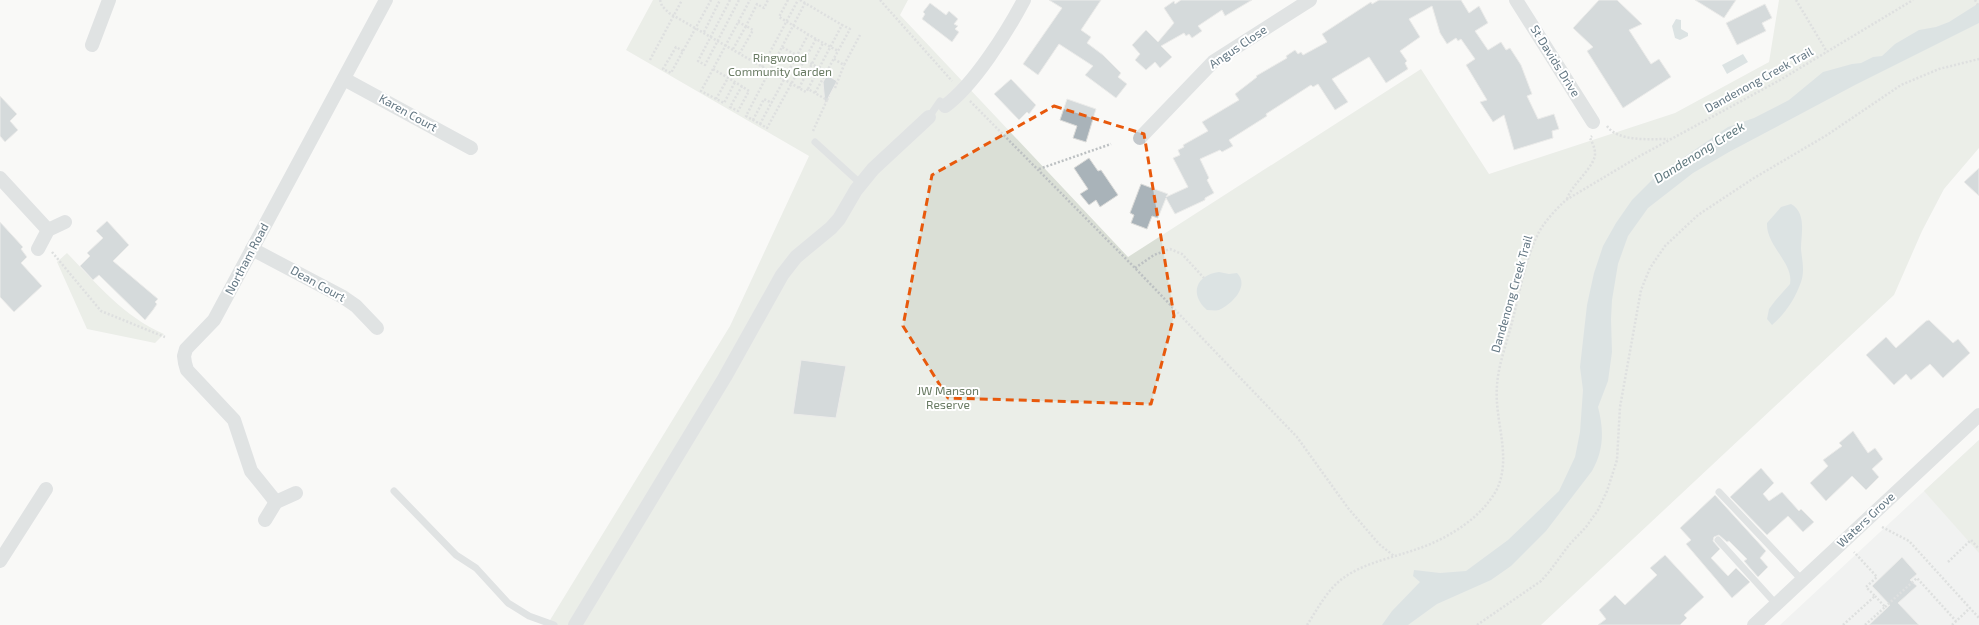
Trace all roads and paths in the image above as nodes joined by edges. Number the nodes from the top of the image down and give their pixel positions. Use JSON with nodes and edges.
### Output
{"nodes":[{"id":1,"x":110,"y":0,"type":"edge"},
{"id":2,"x":386,"y":0,"type":"edge"},
{"id":3,"x":660,"y":0,"type":"edge"},
{"id":4,"x":682,"y":0,"type":"edge"},
{"id":5,"x":711,"y":0,"type":"edge"},
{"id":6,"x":720,"y":0,"type":"edge"},
{"id":7,"x":730,"y":0,"type":"edge"},
{"id":8,"x":740,"y":0,"type":"edge"},
{"id":9,"x":750,"y":0,"type":"edge"},
{"id":10,"x":759,"y":0,"type":"edge"},
{"id":11,"x":768,"y":0,"type":"edge"},
{"id":12,"x":788,"y":0,"type":"edge"},
{"id":13,"x":799,"y":0,"type":"edge"},
{"id":14,"x":880,"y":0,"type":"edge"},
{"id":15,"x":1024,"y":0,"type":"edge"},
{"id":16,"x":1310,"y":0,"type":"edge"},
{"id":17,"x":1516,"y":0,"type":"edge"},
{"id":18,"x":1796,"y":0,"type":"edge"},
{"id":19,"x":1913,"y":0,"type":"edge"},
{"id":20,"x":1975,"y":0,"type":"edge"},
{"id":21,"x":805,"y":3,"type":"junction"},
{"id":22,"x":756,"y":4,"type":"junction"},
{"id":23,"x":1979,"y":7,"type":"edge"},
{"id":24,"x":674,"y":15,"type":"junction"},
{"id":25,"x":738,"y":22,"type":"junction"},
{"id":26,"x":786,"y":22,"type":"junction"},
{"id":27,"x":842,"y":25,"type":"junction"},
{"id":28,"x":746,"y":26,"type":"junction"},
{"id":29,"x":793,"y":26,"type":"junction"},
{"id":30,"x":696,"y":28,"type":"junction"},
{"id":31,"x":704,"y":32,"type":"dead end"},
{"id":32,"x":808,"y":35,"type":"junction"},
{"id":33,"x":860,"y":35,"type":"dead end"},
{"id":34,"x":710,"y":36,"type":"junction"},
{"id":35,"x":816,"y":39,"type":"junction"},
{"id":36,"x":718,"y":41,"type":"junction"},
{"id":37,"x":823,"y":43,"type":"junction"},
{"id":38,"x":92,"y":45,"type":"dead end"},
{"id":39,"x":726,"y":45,"type":"junction"},
{"id":40,"x":782,"y":46,"type":"junction"},
{"id":41,"x":830,"y":47,"type":"junction"},
{"id":42,"x":733,"y":49,"type":"junction"},
{"id":43,"x":683,"y":51,"type":"junction"},
{"id":44,"x":838,"y":51,"type":"junction"},
{"id":45,"x":1827,"y":52,"type":"junction"},
{"id":46,"x":740,"y":53,"type":"junction"},
{"id":47,"x":797,"y":55,"type":"junction"},
{"id":48,"x":804,"y":59,"type":"junction"},
{"id":49,"x":834,"y":59,"type":"junction"},
{"id":50,"x":1979,"y":59,"type":"edge"},
{"id":51,"x":650,"y":60,"type":"dead end"},
{"id":52,"x":812,"y":64,"type":"junction"},
{"id":53,"x":844,"y":65,"type":"junction"},
{"id":54,"x":762,"y":66,"type":"junction"},
{"id":55,"x":819,"y":68,"type":"junction"},
{"id":56,"x":713,"y":69,"type":"junction"},
{"id":57,"x":769,"y":70,"type":"junction"},
{"id":58,"x":728,"y":78,"type":"junction"},
{"id":59,"x":344,"y":79,"type":"junction"},
{"id":60,"x":784,"y":79,"type":"junction"},
{"id":61,"x":735,"y":82,"type":"junction"},
{"id":62,"x":791,"y":83,"type":"junction"},
{"id":63,"x":742,"y":86,"type":"junction"},
{"id":64,"x":799,"y":88,"type":"junction"},
{"id":65,"x":835,"y":88,"type":"dead end"},
{"id":66,"x":958,"y":88,"type":"junction"},
{"id":67,"x":808,"y":89,"type":"junction"},
{"id":68,"x":816,"y":94,"type":"junction"},
{"id":69,"x":830,"y":96,"type":"dead end"},
{"id":70,"x":716,"y":99,"type":"junction"},
{"id":71,"x":827,"y":100,"type":"junction"},
{"id":72,"x":772,"y":103,"type":"junction"},
{"id":73,"x":942,"y":103,"type":"joint"},
{"id":74,"x":930,"y":117,"type":"joint"},
{"id":75,"x":753,"y":120,"type":"junction"},
{"id":76,"x":1599,"y":123,"type":"joint"},
{"id":77,"x":760,"y":124,"type":"junction"},
{"id":78,"x":1140,"y":138,"type":"dead end"},
{"id":79,"x":1590,"y":138,"type":"dead end"},
{"id":80,"x":1669,"y":140,"type":"junction"},
{"id":81,"x":815,"y":142,"type":"dead end"},
{"id":82,"x":1111,"y":144,"type":"dead end"},
{"id":83,"x":471,"y":148,"type":"dead end"},
{"id":84,"x":824,"y":151,"type":"junction"},
{"id":85,"x":1039,"y":169,"type":"junction"},
{"id":86,"x":0,"y":178,"type":"edge"},
{"id":87,"x":861,"y":184,"type":"junction"},
{"id":88,"x":1566,"y":200,"type":"junction"},
{"id":89,"x":65,"y":222,"type":"dead end"},
{"id":90,"x":48,"y":230,"type":"junction"},
{"id":91,"x":43,"y":248,"type":"joint"},
{"id":92,"x":252,"y":249,"type":"junction"},
{"id":93,"x":1135,"y":268,"type":"junction"},
{"id":94,"x":1204,"y":278,"type":"dead end"},
{"id":95,"x":377,"y":328,"type":"dead end"},
{"id":96,"x":165,"y":337,"type":"dead end"},
{"id":97,"x":1979,"y":415,"type":"edge"},
{"id":98,"x":46,"y":489,"type":"dead end"},
{"id":99,"x":394,"y":491,"type":"dead end"},
{"id":100,"x":1719,"y":492,"type":"dead end"},
{"id":101,"x":296,"y":493,"type":"dead end"},
{"id":102,"x":276,"y":502,"type":"junction"},
{"id":103,"x":265,"y":520,"type":"dead end"},
{"id":104,"x":1882,"y":527,"type":"dead end"},
{"id":105,"x":1718,"y":540,"type":"dead end"},
{"id":106,"x":1979,"y":549,"type":"edge"},
{"id":107,"x":1854,"y":552,"type":"dead end"},
{"id":108,"x":1394,"y":556,"type":"junction"},
{"id":109,"x":0,"y":562,"type":"edge"},
{"id":110,"x":1948,"y":562,"type":"dead end"},
{"id":111,"x":1802,"y":580,"type":"junction"},
{"id":112,"x":1875,"y":596,"type":"junction"},
{"id":113,"x":1776,"y":604,"type":"junction"},
{"id":114,"x":1885,"y":607,"type":"junction"},
{"id":115,"x":1970,"y":608,"type":"junction"},
{"id":116,"x":1979,"y":618,"type":"edge"},
{"id":117,"x":1956,"y":621,"type":"junction"},
{"id":118,"x":554,"y":625,"type":"edge"},
{"id":119,"x":575,"y":625,"type":"edge"},
{"id":120,"x":1308,"y":625,"type":"edge"},
{"id":121,"x":1477,"y":625,"type":"edge"},
{"id":122,"x":1754,"y":625,"type":"edge"},
{"id":123,"x":1843,"y":625,"type":"edge"},
{"id":124,"x":1865,"y":625,"type":"edge"},
{"id":125,"x":1952,"y":625,"type":"edge"}],
"edges":[{"from":1,"to":38,"type":"street"},
{"from":2,"to":59,"type":"street","name":"Northam Road"},
{"from":3,"to":24,"type":"path"},
{"from":4,"to":24,"type":"path"},
{"from":5,"to":30,"type":"path"},
{"from":6,"to":31,"type":"path"},
{"from":7,"to":34,"type":"path"},
{"from":8,"to":36,"type":"path"},
{"from":9,"to":25,"type":"path"},
{"from":10,"to":22,"type":"path"},
{"from":11,"to":22,"type":"path"},
{"from":12,"to":26,"type":"path"},
{"from":13,"to":21,"type":"path"},
{"from":13,"to":26,"type":"path"},
{"from":14,"to":66,"type":"path"},
{"from":15,"to":66,"type":"street"},
{"from":16,"to":78,"type":"street","name":"Angus Close"},
{"from":17,"to":76,"type":"street","name":"St Davids Drive"},
{"from":18,"to":45,"type":"path"},
{"from":19,"to":45,"type":"path","name":"Dandenong Creek Trail"},
{"from":20,"to":23,"type":"path"},
{"from":21,"to":27,"type":"path"},
{"from":21,"to":29,"type":"path"},
{"from":22,"to":28,"type":"path"},
{"from":24,"to":30,"type":"path"},
{"from":24,"to":51,"type":"path"},
{"from":25,"to":28,"type":"path"},
{"from":25,"to":39,"type":"path"},
{"from":26,"to":29,"type":"path"},
{"from":26,"to":54,"type":"path"},
{"from":27,"to":41,"type":"path"},
{"from":27,"to":44,"type":"path"},
{"from":28,"to":42,"type":"path"},
{"from":28,"to":46,"type":"path"},
{"from":29,"to":32,"type":"path"},
{"from":29,"to":40,"type":"path"},
{"from":30,"to":34,"type":"path"},
{"from":30,"to":43,"type":"path"},
{"from":32,"to":35,"type":"path"},
{"from":32,"to":47,"type":"path"},
{"from":33,"to":53,"type":"path"},
{"from":34,"to":36,"type":"path"},
{"from":34,"to":36,"type":"path"},
{"from":35,"to":37,"type":"path"},
{"from":35,"to":48,"type":"path"},
{"from":36,"to":39,"type":"path"},
{"from":37,"to":41,"type":"path"},
{"from":37,"to":52,"type":"path"},
{"from":39,"to":42,"type":"path"},
{"from":39,"to":56,"type":"path"},
{"from":40,"to":47,"type":"path"},
{"from":40,"to":57,"type":"path"},
{"from":41,"to":44,"type":"path"},
{"from":41,"to":55,"type":"path"},
{"from":42,"to":46,"type":"path"},
{"from":43,"to":43,"type":"path"},
{"from":44,"to":49,"type":"path"},
{"from":45,"to":80,"type":"path","name":"Dandenong Creek Trail"},
{"from":46,"to":54,"type":"path"},
{"from":47,"to":48,"type":"path"},
{"from":47,"to":60,"type":"path"},
{"from":48,"to":52,"type":"path"},
{"from":48,"to":62,"type":"path"},
{"from":49,"to":53,"type":"path"},
{"from":49,"to":68,"type":"path"},
{"from":50,"to":121,"type":"path"},
{"from":52,"to":55,"type":"path"},
{"from":52,"to":64,"type":"path"},
{"from":53,"to":65,"type":"path"},
{"from":54,"to":57,"type":"path"},
{"from":55,"to":67,"type":"path"},
{"from":56,"to":58,"type":"path"},
{"from":56,"to":70,"type":"path"},
{"from":57,"to":60,"type":"path"},
{"from":57,"to":75,"type":"path"},
{"from":58,"to":61,"type":"path"},
{"from":58,"to":70,"type":"path"},
{"from":59,"to":83,"type":"street","name":"Karen Court"},
{"from":59,"to":92,"type":"street","name":"Northam Road"},
{"from":60,"to":62,"type":"path"},
{"from":60,"to":72,"type":"path"},
{"from":61,"to":63,"type":"path"},
{"from":61,"to":70,"type":"path"},
{"from":62,"to":64,"type":"path"},
{"from":62,"to":77,"type":"path"},
{"from":63,"to":63,"type":"path"},
{"from":64,"to":67,"type":"path"},
{"from":66,"to":73,"type":"street"},
{"from":66,"to":85,"type":"path"},
{"from":67,"to":68,"type":"path"},
{"from":68,"to":71,"type":"path"},
{"from":69,"to":71,"type":"path"},
{"from":71,"to":84,"type":"path"},
{"from":72,"to":75,"type":"path"},
{"from":72,"to":77,"type":"path"},
{"from":73,"to":74,"type":"lane"},
{"from":74,"to":87,"type":"street"},
{"from":75,"to":77,"type":"path"},
{"from":76,"to":80,"type":"path"},
{"from":79,"to":88,"type":"path"},
{"from":80,"to":88,"type":"path","name":"Dandenong Creek Trail"},
{"from":81,"to":84,"type":"lane"},
{"from":82,"to":85,"type":"path"},
{"from":84,"to":87,"type":"lane"},
{"from":85,"to":93,"type":"path"},
{"from":86,"to":90,"type":"street"},
{"from":87,"to":119,"type":"street"},
{"from":88,"to":108,"type":"path","name":"Dandenong Creek Trail"},
{"from":89,"to":90,"type":"street"},
{"from":90,"to":91,"type":"street"},
{"from":91,"to":96,"type":"path"},
{"from":92,"to":95,"type":"street","name":"Dean Court"},
{"from":92,"to":102,"type":"street","name":"Northam Road"},
{"from":93,"to":94,"type":"path"},
{"from":93,"to":108,"type":"path"},
{"from":97,"to":111,"type":"street","name":"Waters Grove"},
{"from":98,"to":109,"type":"street"},
{"from":99,"to":118,"type":"lane"},
{"from":100,"to":111,"type":"lane"},
{"from":101,"to":102,"type":"street"},
{"from":102,"to":103,"type":"street"},
{"from":104,"to":115,"type":"path"},
{"from":105,"to":113,"type":"lane"},
{"from":106,"to":110,"type":"path"},
{"from":107,"to":112,"type":"path"},
{"from":108,"to":120,"type":"path","name":"Dandenong Creek Trail"},
{"from":111,"to":113,"type":"street","name":"Waters Grove"},
{"from":112,"to":114,"type":"path"},
{"from":112,"to":123,"type":"path"},
{"from":113,"to":122,"type":"street","name":"Waters Grove"},
{"from":114,"to":117,"type":"path"},
{"from":114,"to":124,"type":"path"},
{"from":115,"to":116,"type":"path"},
{"from":115,"to":117,"type":"path"},
{"from":117,"to":125,"type":"path"}]}
